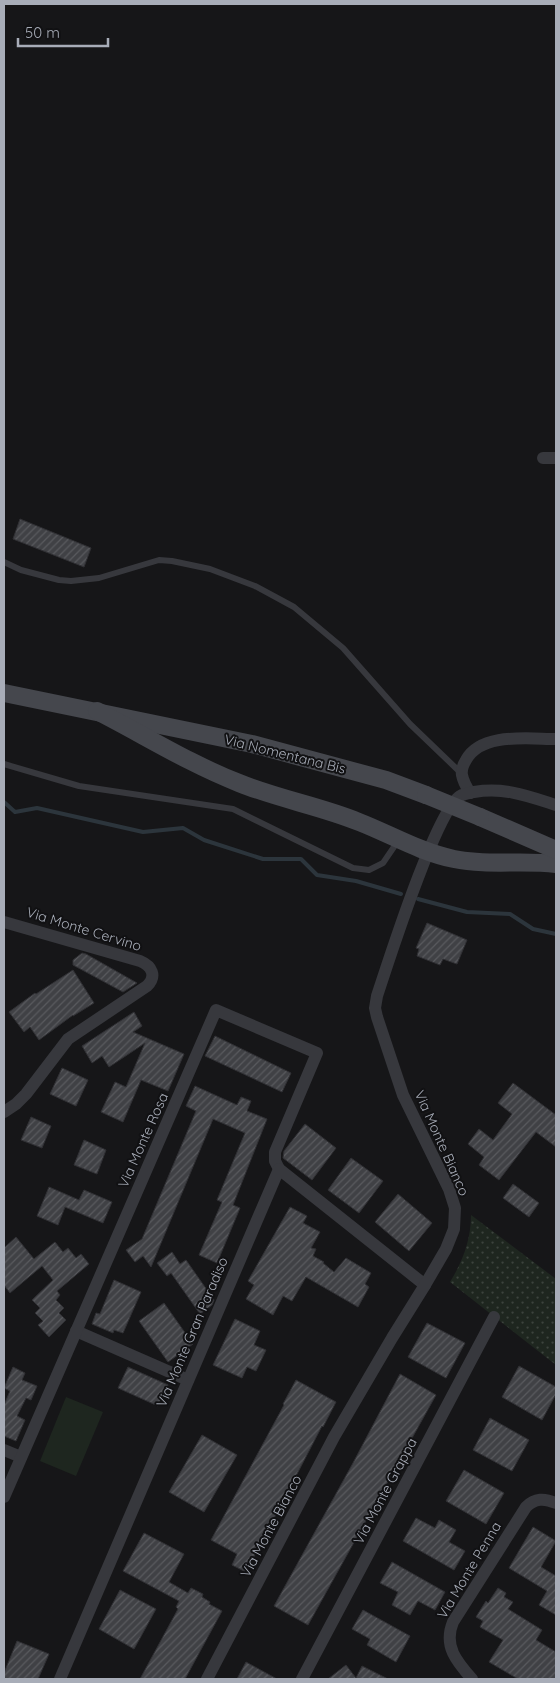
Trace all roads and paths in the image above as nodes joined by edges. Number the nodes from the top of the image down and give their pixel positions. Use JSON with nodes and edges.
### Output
{"nodes":[{"id":1,"x":543,"y":458,"type":"dead end"},
{"id":2,"x":556,"y":458,"type":"edge"},
{"id":3,"x":4,"y":562,"type":"edge"},
{"id":4,"x":4,"y":693,"type":"edge"},
{"id":5,"x":97,"y":711,"type":"junction"},
{"id":6,"x":556,"y":739,"type":"edge"},
{"id":7,"x":4,"y":764,"type":"edge"},
{"id":8,"x":462,"y":773,"type":"junction"},
{"id":9,"x":470,"y":793,"type":"junction"},
{"id":10,"x":556,"y":805,"type":"edge"},
{"id":11,"x":399,"y":839,"type":"junction"},
{"id":12,"x":556,"y":850,"type":"edge"},
{"id":13,"x":429,"y":852,"type":"junction"},
{"id":14,"x":556,"y":864,"type":"edge"},
{"id":15,"x":4,"y":922,"type":"edge"},
{"id":16,"x":4,"y":1112,"type":"edge"},
{"id":17,"x":279,"y":1169,"type":"junction"},
{"id":18,"x":426,"y":1285,"type":"junction"},
{"id":19,"x":494,"y":1317,"type":"dead end"},
{"id":20,"x":76,"y":1332,"type":"junction"},
{"id":21,"x":188,"y":1380,"type":"junction"},
{"id":22,"x":4,"y":1450,"type":"edge"},
{"id":23,"x":21,"y":1457,"type":"junction"},
{"id":24,"x":4,"y":1497,"type":"edge"},
{"id":25,"x":556,"y":1502,"type":"edge"},
{"id":26,"x":60,"y":1679,"type":"edge"},
{"id":27,"x":207,"y":1679,"type":"edge"},
{"id":28,"x":302,"y":1679,"type":"edge"},
{"id":29,"x":472,"y":1679,"type":"edge"}],
"edges":[{"from":1,"to":2,"type":"street"},
{"from":3,"to":8,"type":"lane"},
{"from":4,"to":5,"type":"main road","name":"Via Nomentana Bis"},
{"from":5,"to":11,"type":"main road"},
{"from":5,"to":12,"type":"main road","name":"Via Nomentana Bis","bridge":true},
{"from":6,"to":8,"type":"street"},
{"from":7,"to":11,"type":"lane"},
{"from":8,"to":9,"type":"street"},
{"from":9,"to":10,"type":"street","name":"Via Monte Bianco"},
{"from":9,"to":13,"type":"street","name":"Via Monte Bianco"},
{"from":11,"to":13,"type":"main road"},
{"from":13,"to":14,"type":"main road"},
{"from":13,"to":18,"type":"street","name":"Via Monte Bianco"},
{"from":15,"to":16,"type":"street","name":"Via Monte Cervino"},
{"from":17,"to":18,"type":"street"},
{"from":17,"to":20,"type":"street","name":"Via Monte Rosa"},
{"from":17,"to":21,"type":"street","name":"Via Monte Gran Paradiso"},
{"from":18,"to":27,"type":"street","name":"Via Monte Bianco"},
{"from":19,"to":28,"type":"street","name":"Via Monte Grappa"},
{"from":20,"to":21,"type":"street"},
{"from":20,"to":23,"type":"street","name":"Via Monte Rosa"},
{"from":21,"to":26,"type":"street","name":"Via Monte Gran Paradiso"},
{"from":22,"to":23,"type":"street"},
{"from":23,"to":24,"type":"street","name":"Via Monte Rosa"},
{"from":25,"to":29,"type":"street","name":"Via Monte Penna"}]}
